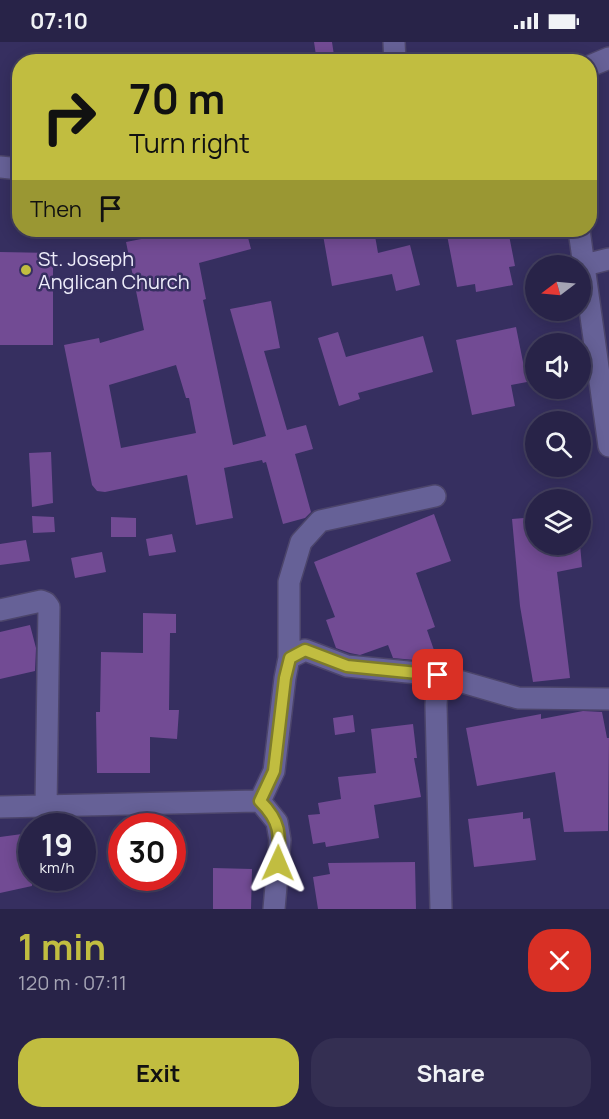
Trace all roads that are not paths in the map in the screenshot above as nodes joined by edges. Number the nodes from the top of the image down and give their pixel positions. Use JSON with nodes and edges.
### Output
{"nodes":[{"id":1,"x":580,"y":237,"type":"edge"},
{"id":2,"x":583,"y":255,"type":"edge"},
{"id":3,"x":609,"y":259,"type":"edge"},
{"id":4,"x":591,"y":264,"type":"edge"},
{"id":5,"x":591,"y":310,"type":"edge"},
{"id":6,"x":609,"y":446,"type":"edge"},
{"id":7,"x":435,"y":496,"type":"dead end"},
{"id":8,"x":0,"y":610,"type":"edge"},
{"id":9,"x":290,"y":658,"type":"junction"},
{"id":10,"x":438,"y":675,"type":"junction"},
{"id":11,"x":609,"y":699,"type":"edge"},
{"id":12,"x":260,"y":801,"type":"junction"},
{"id":13,"x":46,"y":806,"type":"junction"},
{"id":14,"x":0,"y":807,"type":"edge"},
{"id":15,"x":274,"y":909,"type":"edge"},
{"id":16,"x":441,"y":909,"type":"edge"}],
"edges":[{"from":1,"to":2,"type":"street"},
{"from":3,"to":4,"type":"street"},
{"from":5,"to":6,"type":"street"},
{"from":7,"to":9,"type":"street"},
{"from":8,"to":13,"type":"street"},
{"from":9,"to":10,"type":"street"},
{"from":9,"to":12,"type":"street"},
{"from":10,"to":11,"type":"street"},
{"from":10,"to":16,"type":"street"},
{"from":12,"to":13,"type":"street"},
{"from":12,"to":15,"type":"street"},
{"from":13,"to":14,"type":"street"}]}
